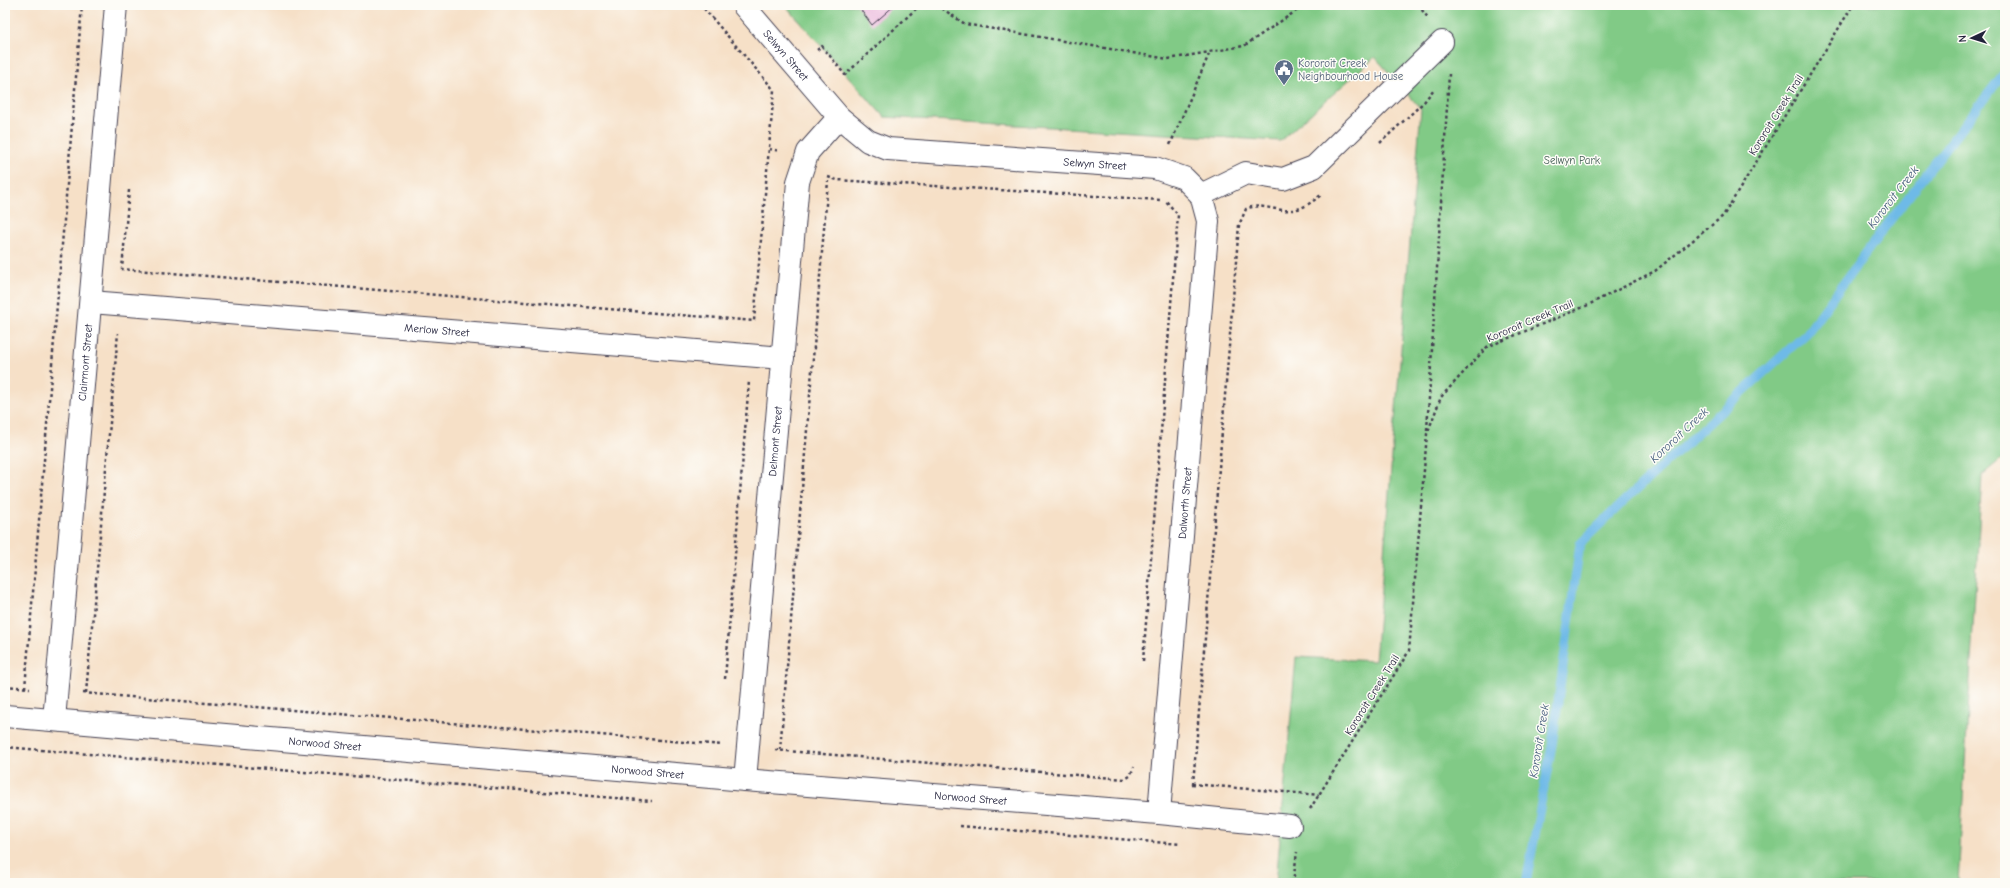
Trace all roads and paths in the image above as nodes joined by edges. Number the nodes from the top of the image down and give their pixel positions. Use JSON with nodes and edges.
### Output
{"nodes":[{"id":1,"x":82,"y":5,"type":"edge"},
{"id":2,"x":116,"y":5,"type":"edge"},
{"id":3,"x":701,"y":5,"type":"edge"},
{"id":4,"x":743,"y":5,"type":"edge"},
{"id":5,"x":920,"y":5,"type":"edge"},
{"id":6,"x":937,"y":5,"type":"edge"},
{"id":7,"x":1306,"y":5,"type":"edge"},
{"id":8,"x":1418,"y":5,"type":"edge"},
{"id":9,"x":1853,"y":5,"type":"edge"},
{"id":10,"x":1442,"y":42,"type":"joint"},
{"id":11,"x":1210,"y":52,"type":"junction"},
{"id":12,"x":797,"y":66,"type":"junction"},
{"id":13,"x":1446,"y":75,"type":"dead end"},
{"id":14,"x":1436,"y":82,"type":"dead end"},
{"id":15,"x":774,"y":90,"type":"junction"},
{"id":16,"x":839,"y":117,"type":"junction"},
{"id":17,"x":1375,"y":147,"type":"dead end"},
{"id":18,"x":769,"y":149,"type":"junction"},
{"id":19,"x":804,"y":160,"type":"junction"},
{"id":20,"x":1155,"y":168,"type":"junction"},
{"id":21,"x":828,"y":177,"type":"junction"},
{"id":22,"x":130,"y":184,"type":"dead end"},
{"id":23,"x":1328,"y":189,"type":"dead end"},
{"id":24,"x":1201,"y":195,"type":"junction"},
{"id":25,"x":91,"y":302,"type":"junction"},
{"id":26,"x":754,"y":321,"type":"junction"},
{"id":27,"x":118,"y":333,"type":"dead end"},
{"id":28,"x":752,"y":355,"type":"junction"},
{"id":29,"x":783,"y":358,"type":"junction"},
{"id":30,"x":1427,"y":434,"type":"junction"},
{"id":31,"x":1142,"y":667,"type":"dead end"},
{"id":32,"x":725,"y":682,"type":"dead end"},
{"id":33,"x":5,"y":686,"type":"edge"},
{"id":34,"x":25,"y":688,"type":"junction"},
{"id":35,"x":57,"y":690,"type":"junction"},
{"id":36,"x":86,"y":693,"type":"junction"},
{"id":37,"x":5,"y":716,"type":"edge"},
{"id":38,"x":54,"y":720,"type":"junction"},
{"id":39,"x":720,"y":737,"type":"dead end"},
{"id":40,"x":720,"y":745,"type":"junction"},
{"id":41,"x":748,"y":747,"type":"junction"},
{"id":42,"x":780,"y":750,"type":"junction"},
{"id":43,"x":1135,"y":762,"type":"dead end"},
{"id":44,"x":1125,"y":779,"type":"junction"},
{"id":45,"x":745,"y":780,"type":"junction"},
{"id":46,"x":1162,"y":781,"type":"junction"},
{"id":47,"x":1193,"y":784,"type":"junction"},
{"id":48,"x":1319,"y":795,"type":"junction"},
{"id":49,"x":1308,"y":812,"type":"dead end"},
{"id":50,"x":1159,"y":813,"type":"junction"},
{"id":51,"x":1290,"y":826,"type":"dead end"},
{"id":52,"x":1298,"y":847,"type":"dead end"},
{"id":53,"x":1293,"y":883,"type":"edge"}],
"edges":[{"from":1,"to":34,"type":"path"},
{"from":2,"to":25,"type":"street","name":"Clairmont Street"},
{"from":3,"to":15,"type":"path"},
{"from":4,"to":12,"type":"street","name":"Selwyn Street"},
{"from":5,"to":12,"type":"path"},
{"from":6,"to":11,"type":"path"},
{"from":7,"to":11,"type":"path"},
{"from":8,"to":10,"type":"path"},
{"from":9,"to":30,"type":"path","name":"Kororoit Creek Trail"},
{"from":10,"to":24,"type":"street"},
{"from":11,"to":20,"type":"path"},
{"from":12,"to":15,"type":"path"},
{"from":12,"to":16,"type":"street","name":"Selwyn Street"},
{"from":13,"to":30,"type":"path"},
{"from":14,"to":17,"type":"path"},
{"from":15,"to":18,"type":"path"},
{"from":16,"to":19,"type":"street","name":"Delmont Street"},
{"from":16,"to":20,"type":"street","name":"Selwyn Street"},
{"from":18,"to":19,"type":"path"},
{"from":18,"to":26,"type":"path"},
{"from":19,"to":21,"type":"path"},
{"from":19,"to":29,"type":"street","name":"Delmont Street"},
{"from":20,"to":24,"type":"street","name":"Selwyn Street"},
{"from":21,"to":31,"type":"path"},
{"from":21,"to":42,"type":"path"},
{"from":22,"to":26,"type":"path"},
{"from":23,"to":47,"type":"path"},
{"from":24,"to":46,"type":"street","name":"Dalworth Street"},
{"from":25,"to":28,"type":"street","name":"Merlow Street"},
{"from":25,"to":35,"type":"street","name":"Clairmont Street"},
{"from":26,"to":28,"type":"path"},
{"from":27,"to":36,"type":"path"},
{"from":28,"to":29,"type":"street","name":"Merlow Street"},
{"from":28,"to":32,"type":"path"},
{"from":29,"to":41,"type":"street","name":"Delmont Street"},
{"from":30,"to":48,"type":"path","name":"Kororoit Creek Trail"},
{"from":33,"to":34,"type":"path"},
{"from":34,"to":35,"type":"path"},
{"from":35,"to":36,"type":"path"},
{"from":35,"to":38,"type":"street","name":"Clairmont Street"},
{"from":36,"to":40,"type":"path"},
{"from":37,"to":38,"type":"street","name":"Norwood Street"},
{"from":38,"to":45,"type":"street","name":"Norwood Street"},
{"from":39,"to":40,"type":"path"},
{"from":40,"to":41,"type":"path"},
{"from":41,"to":42,"type":"path"},
{"from":41,"to":45,"type":"street","name":"Delmont Street"},
{"from":42,"to":44,"type":"path"},
{"from":43,"to":44,"type":"path"},
{"from":44,"to":46,"type":"path"},
{"from":45,"to":50,"type":"street","name":"Norwood Street"},
{"from":46,"to":47,"type":"path"},
{"from":46,"to":50,"type":"street","name":"Dalworth Street"},
{"from":47,"to":48,"type":"path"},
{"from":48,"to":49,"type":"path","name":"Kororoit Creek Trail"},
{"from":50,"to":51,"type":"street","name":"Norwood Street"},
{"from":52,"to":53,"type":"path"}]}
